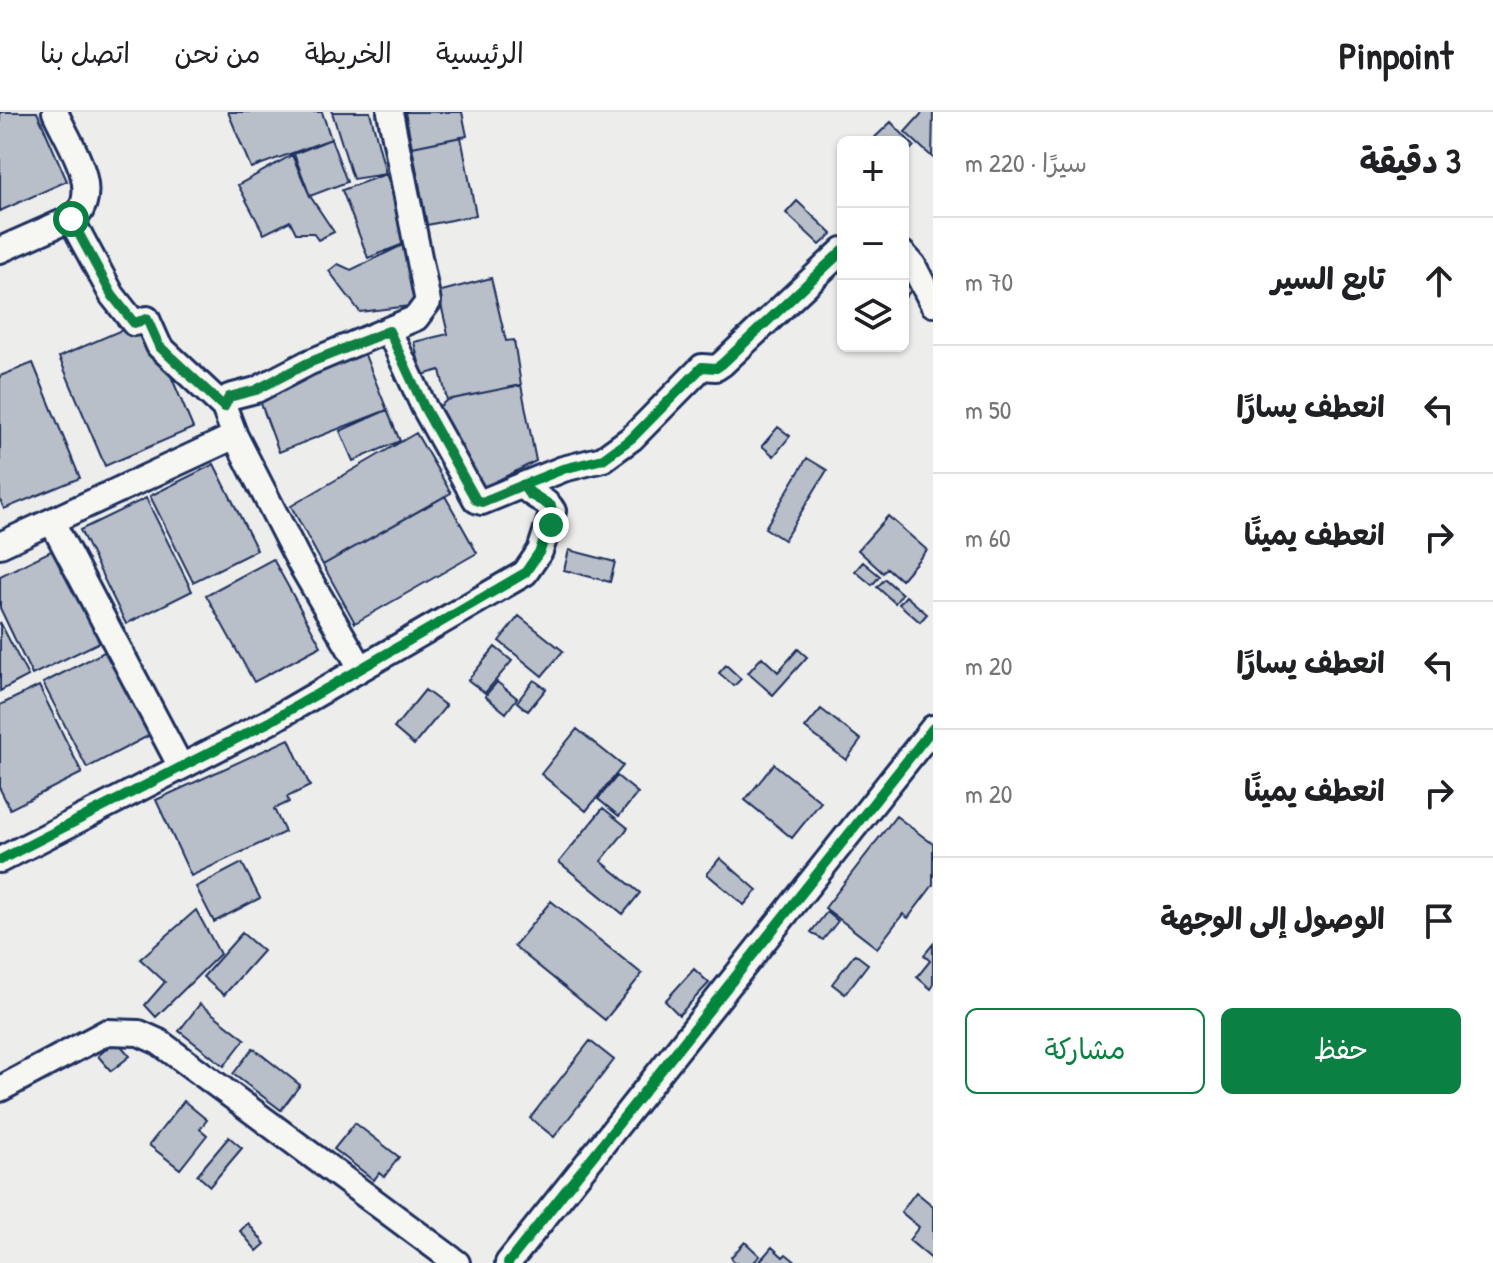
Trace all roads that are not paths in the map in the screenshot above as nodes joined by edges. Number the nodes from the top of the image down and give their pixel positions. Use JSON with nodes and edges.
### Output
{"nodes":[{"id":1,"x":55,"y":112,"type":"edge"},
{"id":2,"x":390,"y":112,"type":"edge"},
{"id":3,"x":71,"y":219,"type":"junction"},
{"id":4,"x":0,"y":250,"type":"edge"},
{"id":5,"x":837,"y":256,"type":"edge"},
{"id":6,"x":909,"y":261,"type":"edge"},
{"id":7,"x":933,"y":304,"type":"edge"},
{"id":8,"x":389,"y":331,"type":"junction"},
{"id":9,"x":224,"y":407,"type":"junction"},
{"id":10,"x":235,"y":436,"type":"junction"},
{"id":11,"x":523,"y":485,"type":"junction"},
{"id":12,"x":52,"y":522,"type":"junction"},
{"id":13,"x":0,"y":545,"type":"edge"},
{"id":14,"x":361,"y":668,"type":"junction"},
{"id":15,"x":933,"y":728,"type":"edge"},
{"id":16,"x":181,"y":767,"type":"junction"},
{"id":17,"x":0,"y":860,"type":"edge"},
{"id":18,"x":0,"y":1089,"type":"edge"},
{"id":19,"x":457,"y":1263,"type":"edge"},
{"id":20,"x":508,"y":1263,"type":"edge"}],
"edges":[{"from":1,"to":3,"type":"street"},
{"from":2,"to":8,"type":"street"},
{"from":3,"to":4,"type":"street"},
{"from":3,"to":9,"type":"street"},
{"from":5,"to":11,"type":"street"},
{"from":6,"to":7,"type":"street"},
{"from":8,"to":9,"type":"street"},
{"from":8,"to":11,"type":"street"},
{"from":9,"to":10,"type":"street"},
{"from":10,"to":12,"type":"street"},
{"from":10,"to":14,"type":"street"},
{"from":11,"to":14,"type":"street"},
{"from":12,"to":13,"type":"street"},
{"from":12,"to":16,"type":"street"},
{"from":14,"to":16,"type":"street"},
{"from":15,"to":20,"type":"street"},
{"from":16,"to":17,"type":"street"},
{"from":18,"to":19,"type":"street"}]}
